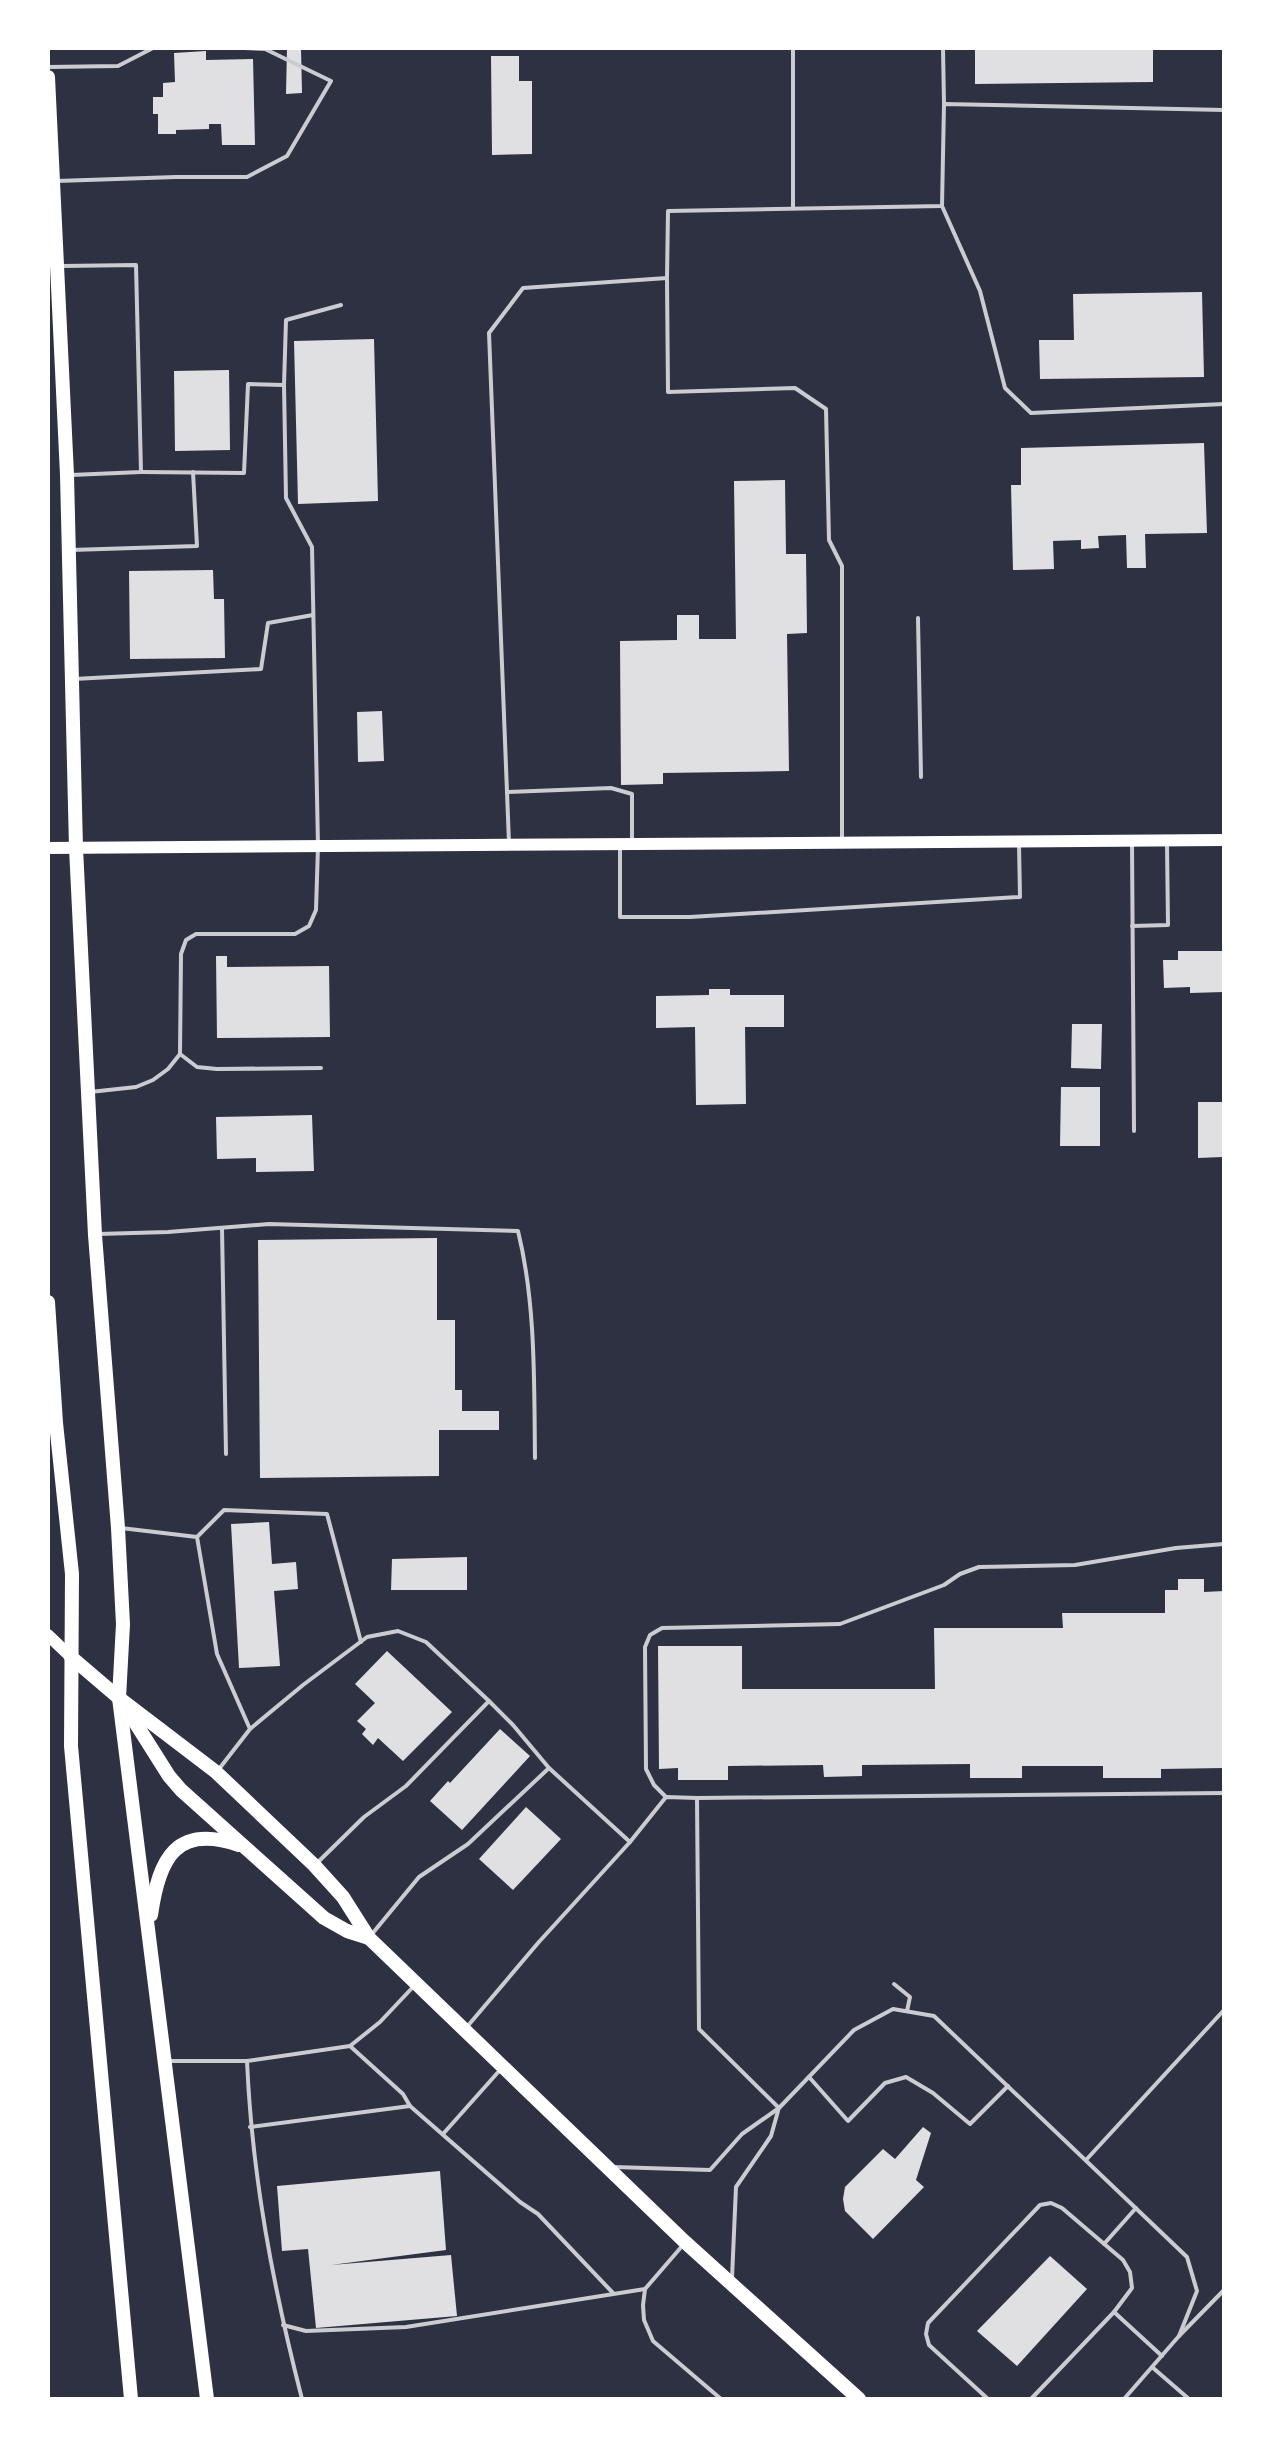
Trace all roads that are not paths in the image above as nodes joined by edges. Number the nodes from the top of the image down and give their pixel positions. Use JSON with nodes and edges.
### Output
{"nodes":[{"id":1,"x":153,"y":48,"type":"edge"},
{"id":2,"x":244,"y":48,"type":"edge"},
{"id":3,"x":793,"y":48,"type":"edge"},
{"id":4,"x":943,"y":48,"type":"edge"},
{"id":5,"x":48,"y":67,"type":"edge"},
{"id":6,"x":48,"y":77,"type":"edge"},
{"id":7,"x":944,"y":104,"type":"junction"},
{"id":8,"x":1224,"y":110,"type":"edge"},
{"id":9,"x":52,"y":181,"type":"junction"},
{"id":10,"x":942,"y":206,"type":"junction"},
{"id":11,"x":793,"y":207,"type":"junction"},
{"id":12,"x":56,"y":266,"type":"junction"},
{"id":13,"x":667,"y":278,"type":"junction"},
{"id":14,"x":341,"y":305,"type":"dead end"},
{"id":15,"x":284,"y":385,"type":"junction"},
{"id":16,"x":1224,"y":404,"type":"edge"},
{"id":17,"x":141,"y":472,"type":"junction"},
{"id":18,"x":193,"y":472,"type":"junction"},
{"id":19,"x":67,"y":475,"type":"junction"},
{"id":20,"x":69,"y":550,"type":"junction"},
{"id":21,"x":314,"y":615,"type":"junction"},
{"id":22,"x":918,"y":618,"type":"dead end"},
{"id":23,"x":72,"y":679,"type":"junction"},
{"id":24,"x":921,"y":777,"type":"dead end"},
{"id":25,"x":507,"y":792,"type":"junction"},
{"id":26,"x":1167,"y":840,"type":"junction"},
{"id":27,"x":1224,"y":840,"type":"edge"},
{"id":28,"x":1019,"y":841,"type":"junction"},
{"id":29,"x":1132,"y":841,"type":"junction"},
{"id":30,"x":842,"y":842,"type":"junction"},
{"id":31,"x":626,"y":844,"type":"junction"},
{"id":32,"x":509,"y":845,"type":"junction"},
{"id":33,"x":318,"y":846,"type":"junction"},
{"id":34,"x":48,"y":848,"type":"edge"},
{"id":35,"x":76,"y":848,"type":"junction"},
{"id":36,"x":1132,"y":926,"type":"junction"},
{"id":37,"x":180,"y":1054,"type":"junction"},
{"id":38,"x":321,"y":1068,"type":"dead end"},
{"id":39,"x":88,"y":1092,"type":"junction"},
{"id":40,"x":1134,"y":1131,"type":"dead end"},
{"id":41,"x":222,"y":1228,"type":"junction"},
{"id":42,"x":95,"y":1235,"type":"junction"},
{"id":43,"x":48,"y":1302,"type":"edge"},
{"id":44,"x":48,"y":1318,"type":"edge"},
{"id":45,"x":56,"y":1423,"type":"junction"},
{"id":46,"x":48,"y":1443,"type":"edge"},
{"id":47,"x":226,"y":1454,"type":"dead end"},
{"id":48,"x":535,"y":1458,"type":"dead end"},
{"id":49,"x":118,"y":1528,"type":"junction"},
{"id":50,"x":197,"y":1537,"type":"junction"},
{"id":51,"x":1224,"y":1544,"type":"edge"},
{"id":52,"x":48,"y":1635,"type":"edge"},
{"id":53,"x":361,"y":1642,"type":"junction"},
{"id":54,"x":71,"y":1657,"type":"junction"},
{"id":55,"x":119,"y":1698,"type":"junction"},
{"id":56,"x":489,"y":1701,"type":"junction"},
{"id":57,"x":250,"y":1729,"type":"junction"},
{"id":58,"x":549,"y":1768,"type":"junction"},
{"id":59,"x":216,"y":1772,"type":"junction"},
{"id":60,"x":1224,"y":1793,"type":"edge"},
{"id":61,"x":666,"y":1797,"type":"junction"},
{"id":62,"x":697,"y":1798,"type":"junction"},
{"id":63,"x":630,"y":1842,"type":"junction"},
{"id":64,"x":245,"y":1847,"type":"junction"},
{"id":65,"x":314,"y":1865,"type":"junction"},
{"id":66,"x":148,"y":1931,"type":"junction"},
{"id":67,"x":369,"y":1938,"type":"junction"},
{"id":68,"x":416,"y":1984,"type":"junction"},
{"id":69,"x":894,"y":1984,"type":"dead end"},
{"id":70,"x":1224,"y":2010,"type":"edge"},
{"id":71,"x":907,"y":2011,"type":"junction"},
{"id":72,"x":464,"y":2029,"type":"junction"},
{"id":73,"x":350,"y":2046,"type":"junction"},
{"id":74,"x":165,"y":2061,"type":"junction"},
{"id":75,"x":247,"y":2061,"type":"junction"},
{"id":76,"x":503,"y":2067,"type":"junction"},
{"id":77,"x":809,"y":2077,"type":"junction"},
{"id":78,"x":1008,"y":2086,"type":"junction"},
{"id":79,"x":410,"y":2106,"type":"junction"},
{"id":80,"x":779,"y":2108,"type":"junction"},
{"id":81,"x":250,"y":2127,"type":"junction"},
{"id":82,"x":443,"y":2134,"type":"junction"},
{"id":83,"x":1086,"y":2160,"type":"junction"},
{"id":84,"x":606,"y":2167,"type":"junction"},
{"id":85,"x":1136,"y":2208,"type":"junction"},
{"id":86,"x":685,"y":2242,"type":"junction"},
{"id":87,"x":1104,"y":2244,"type":"junction"},
{"id":88,"x":732,"y":2285,"type":"junction"},
{"id":89,"x":645,"y":2289,"type":"junction"},
{"id":90,"x":1224,"y":2290,"type":"edge"},
{"id":91,"x":613,"y":2293,"type":"junction"},
{"id":92,"x":1114,"y":2312,"type":"junction"},
{"id":93,"x":283,"y":2325,"type":"junction"},
{"id":94,"x":1179,"y":2336,"type":"junction"},
{"id":95,"x":1162,"y":2356,"type":"junction"},
{"id":96,"x":1152,"y":2367,"type":"junction"},
{"id":97,"x":131,"y":2399,"type":"edge"},
{"id":98,"x":207,"y":2399,"type":"edge"},
{"id":99,"x":302,"y":2399,"type":"edge"},
{"id":100,"x":721,"y":2399,"type":"edge"},
{"id":101,"x":859,"y":2399,"type":"edge"},
{"id":102,"x":988,"y":2399,"type":"edge"},
{"id":103,"x":1031,"y":2399,"type":"edge"},
{"id":104,"x":1124,"y":2399,"type":"edge"},
{"id":105,"x":1189,"y":2399,"type":"edge"}],
"edges":[{"from":1,"to":5,"type":"lane"},
{"from":2,"to":9,"type":"lane"},
{"from":3,"to":11,"type":"lane"},
{"from":4,"to":7,"type":"lane"},
{"from":6,"to":9,"type":"main road"},
{"from":7,"to":8,"type":"lane"},
{"from":7,"to":10,"type":"lane"},
{"from":9,"to":12,"type":"main road"},
{"from":10,"to":11,"type":"lane"},
{"from":10,"to":16,"type":"lane"},
{"from":11,"to":13,"type":"lane"},
{"from":12,"to":17,"type":"lane"},
{"from":12,"to":19,"type":"main road"},
{"from":13,"to":25,"type":"lane"},
{"from":13,"to":30,"type":"lane"},
{"from":14,"to":15,"type":"lane"},
{"from":15,"to":18,"type":"lane"},
{"from":15,"to":21,"type":"lane"},
{"from":17,"to":18,"type":"lane"},
{"from":17,"to":19,"type":"lane"},
{"from":18,"to":20,"type":"lane"},
{"from":19,"to":20,"type":"main road"},
{"from":20,"to":23,"type":"main road"},
{"from":21,"to":23,"type":"lane"},
{"from":21,"to":33,"type":"lane"},
{"from":22,"to":24,"type":"lane"},
{"from":23,"to":35,"type":"main road"},
{"from":25,"to":31,"type":"lane"},
{"from":25,"to":32,"type":"lane"},
{"from":26,"to":27,"type":"main road"},
{"from":26,"to":29,"type":"main road"},
{"from":26,"to":36,"type":"lane"},
{"from":28,"to":29,"type":"main road"},
{"from":28,"to":30,"type":"main road"},
{"from":28,"to":31,"type":"lane"},
{"from":29,"to":36,"type":"lane"},
{"from":30,"to":31,"type":"main road"},
{"from":31,"to":32,"type":"main road"},
{"from":32,"to":33,"type":"main road"},
{"from":33,"to":35,"type":"main road"},
{"from":33,"to":37,"type":"lane"},
{"from":34,"to":35,"type":"main road"},
{"from":35,"to":39,"type":"main road"},
{"from":36,"to":40,"type":"lane"},
{"from":37,"to":38,"type":"lane"},
{"from":37,"to":39,"type":"lane"},
{"from":39,"to":42,"type":"main road"},
{"from":41,"to":42,"type":"lane"},
{"from":41,"to":47,"type":"lane"},
{"from":41,"to":48,"type":"lane"},
{"from":42,"to":49,"type":"main road"},
{"from":43,"to":44,"type":"main road"},
{"from":44,"to":45,"type":"main road"},
{"from":45,"to":46,"type":"main road"},
{"from":45,"to":54,"type":"main road"},
{"from":49,"to":50,"type":"lane"},
{"from":49,"to":55,"type":"main road"},
{"from":50,"to":53,"type":"lane"},
{"from":50,"to":57,"type":"lane"},
{"from":51,"to":61,"type":"lane"},
{"from":52,"to":54,"type":"main road"},
{"from":53,"to":56,"type":"lane"},
{"from":53,"to":57,"type":"lane"},
{"from":54,"to":55,"type":"main road"},
{"from":54,"to":97,"type":"main road"},
{"from":55,"to":59,"type":"main road"},
{"from":55,"to":64,"type":"main road"},
{"from":55,"to":66,"type":"main road"},
{"from":56,"to":58,"type":"lane"},
{"from":56,"to":65,"type":"lane"},
{"from":57,"to":59,"type":"lane"},
{"from":58,"to":63,"type":"lane"},
{"from":58,"to":67,"type":"lane"},
{"from":59,"to":65,"type":"main road"},
{"from":60,"to":62,"type":"lane"},
{"from":61,"to":62,"type":"lane"},
{"from":61,"to":63,"type":"lane"},
{"from":62,"to":80,"type":"lane"},
{"from":63,"to":72,"type":"lane"},
{"from":64,"to":66,"type":"main road"},
{"from":64,"to":67,"type":"main road"},
{"from":65,"to":67,"type":"main road"},
{"from":66,"to":74,"type":"main road"},
{"from":67,"to":68,"type":"main road"},
{"from":68,"to":72,"type":"main road"},
{"from":68,"to":73,"type":"lane"},
{"from":69,"to":71,"type":"lane"},
{"from":70,"to":83,"type":"lane"},
{"from":71,"to":77,"type":"lane"},
{"from":71,"to":78,"type":"lane"},
{"from":72,"to":76,"type":"main road"},
{"from":73,"to":75,"type":"lane"},
{"from":73,"to":79,"type":"lane"},
{"from":74,"to":75,"type":"lane"},
{"from":74,"to":98,"type":"main road"},
{"from":75,"to":81,"type":"lane"},
{"from":76,"to":82,"type":"lane"},
{"from":76,"to":84,"type":"main road"},
{"from":77,"to":78,"type":"lane"},
{"from":77,"to":80,"type":"lane"},
{"from":78,"to":83,"type":"lane"},
{"from":79,"to":81,"type":"lane"},
{"from":79,"to":82,"type":"lane"},
{"from":80,"to":84,"type":"lane"},
{"from":80,"to":88,"type":"lane"},
{"from":81,"to":93,"type":"lane"},
{"from":82,"to":91,"type":"lane"},
{"from":83,"to":85,"type":"lane"},
{"from":84,"to":86,"type":"main road"},
{"from":85,"to":87,"type":"lane"},
{"from":85,"to":94,"type":"lane"},
{"from":86,"to":88,"type":"main road"},
{"from":86,"to":89,"type":"lane"},
{"from":87,"to":92,"type":"lane"},
{"from":87,"to":102,"type":"lane"},
{"from":88,"to":101,"type":"main road"},
{"from":89,"to":91,"type":"lane"},
{"from":89,"to":100,"type":"lane"},
{"from":90,"to":94,"type":"lane"},
{"from":91,"to":93,"type":"lane"},
{"from":92,"to":95,"type":"lane"},
{"from":92,"to":103,"type":"lane"},
{"from":93,"to":99,"type":"lane"},
{"from":94,"to":95,"type":"lane"},
{"from":95,"to":96,"type":"lane"},
{"from":96,"to":104,"type":"lane"},
{"from":96,"to":105,"type":"lane"}]}
